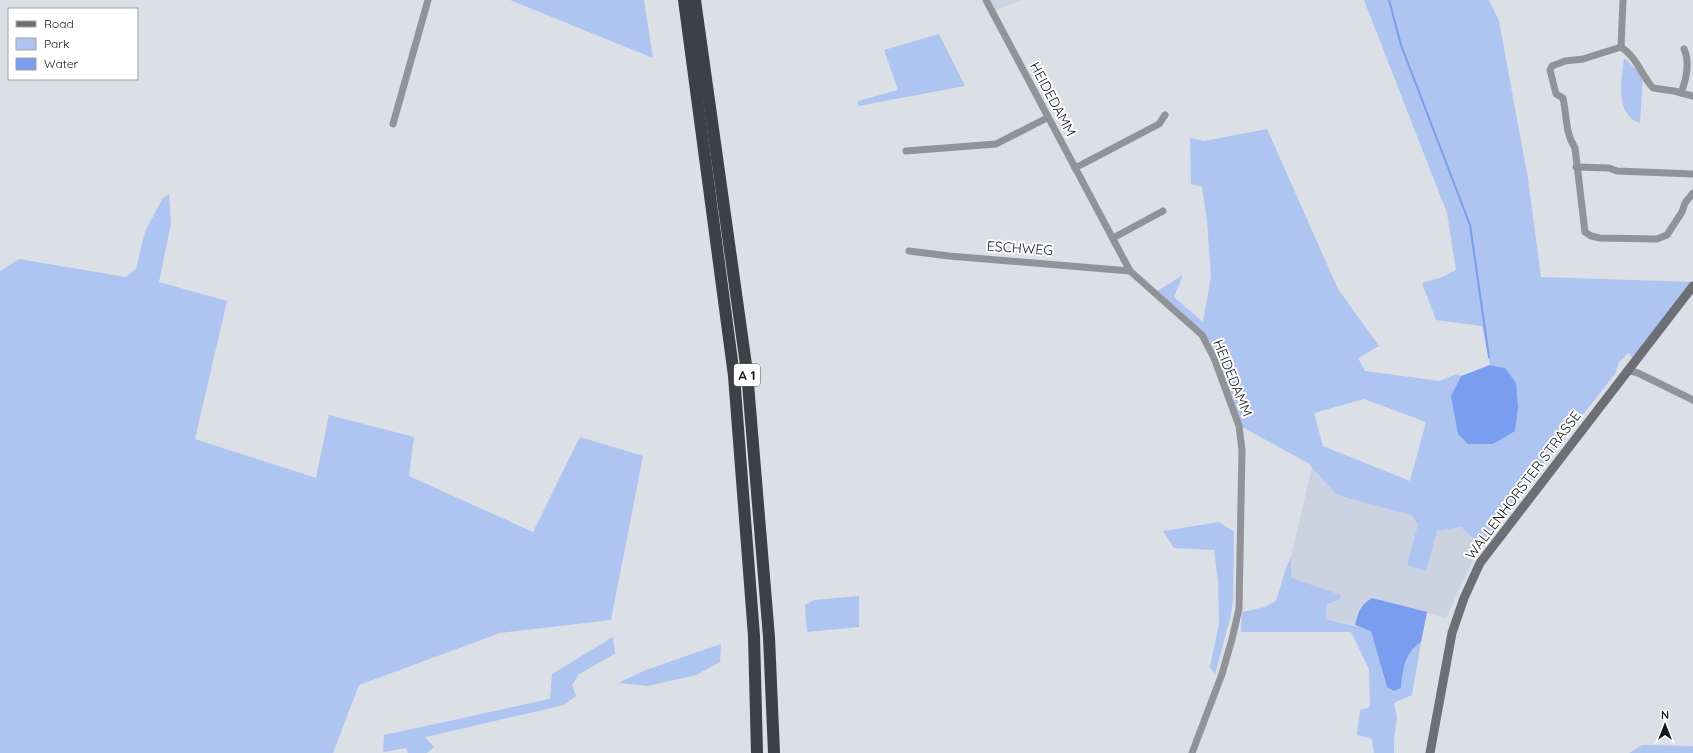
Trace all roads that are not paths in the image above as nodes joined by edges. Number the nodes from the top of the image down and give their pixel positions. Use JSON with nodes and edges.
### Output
{"nodes":[{"id":1,"x":428,"y":0,"type":"edge"},
{"id":2,"x":684,"y":0,"type":"edge"},
{"id":3,"x":696,"y":0,"type":"edge"},
{"id":4,"x":986,"y":0,"type":"edge"},
{"id":5,"x":1623,"y":0,"type":"edge"},
{"id":6,"x":1621,"y":47,"type":"junction"},
{"id":7,"x":1684,"y":49,"type":"dead end"},
{"id":8,"x":1682,"y":93,"type":"junction"},
{"id":9,"x":1693,"y":96,"type":"edge"},
{"id":10,"x":1165,"y":115,"type":"dead end"},
{"id":11,"x":1047,"y":118,"type":"junction"},
{"id":12,"x":394,"y":124,"type":"dead end"},
{"id":13,"x":906,"y":151,"type":"dead end"},
{"id":14,"x":1576,"y":167,"type":"junction"},
{"id":15,"x":1075,"y":168,"type":"junction"},
{"id":16,"x":1693,"y":174,"type":"edge"},
{"id":17,"x":1693,"y":192,"type":"edge"},
{"id":18,"x":1163,"y":211,"type":"dead end"},
{"id":19,"x":1113,"y":238,"type":"junction"},
{"id":20,"x":909,"y":251,"type":"dead end"},
{"id":21,"x":1130,"y":270,"type":"junction"},
{"id":22,"x":1693,"y":286,"type":"edge"},
{"id":23,"x":1627,"y":370,"type":"junction"},
{"id":24,"x":1693,"y":400,"type":"edge"},
{"id":25,"x":757,"y":753,"type":"edge"},
{"id":26,"x":774,"y":753,"type":"edge"},
{"id":27,"x":1192,"y":753,"type":"edge"},
{"id":28,"x":1430,"y":753,"type":"edge"}],
"edges":[{"from":1,"to":12,"type":"street"},
{"from":2,"to":25,"type":"highway","number":"A 1"},
{"from":3,"to":26,"type":"highway","number":"A 1"},
{"from":4,"to":11,"type":"street","name":"HEIDEDAMM"},
{"from":5,"to":6,"type":"street"},
{"from":6,"to":8,"type":"street"},
{"from":6,"to":14,"type":"street"},
{"from":7,"to":8,"type":"street"},
{"from":8,"to":9,"type":"street"},
{"from":10,"to":15,"type":"street"},
{"from":11,"to":13,"type":"street"},
{"from":11,"to":15,"type":"street","name":"HEIDEDAMM"},
{"from":14,"to":16,"type":"street"},
{"from":14,"to":17,"type":"street"},
{"from":15,"to":19,"type":"street","name":"HEIDEDAMM"},
{"from":18,"to":19,"type":"street"},
{"from":19,"to":21,"type":"street","name":"HEIDEDAMM"},
{"from":20,"to":21,"type":"street","name":"ESCHWEG"},
{"from":21,"to":27,"type":"street","name":"HEIDEDAMM"},
{"from":22,"to":23,"type":"main road","name":"WALLENHORSTER STRASSE"},
{"from":23,"to":24,"type":"street"},
{"from":23,"to":28,"type":"main road","name":"WALLENHORSTER STRASSE"}]}
